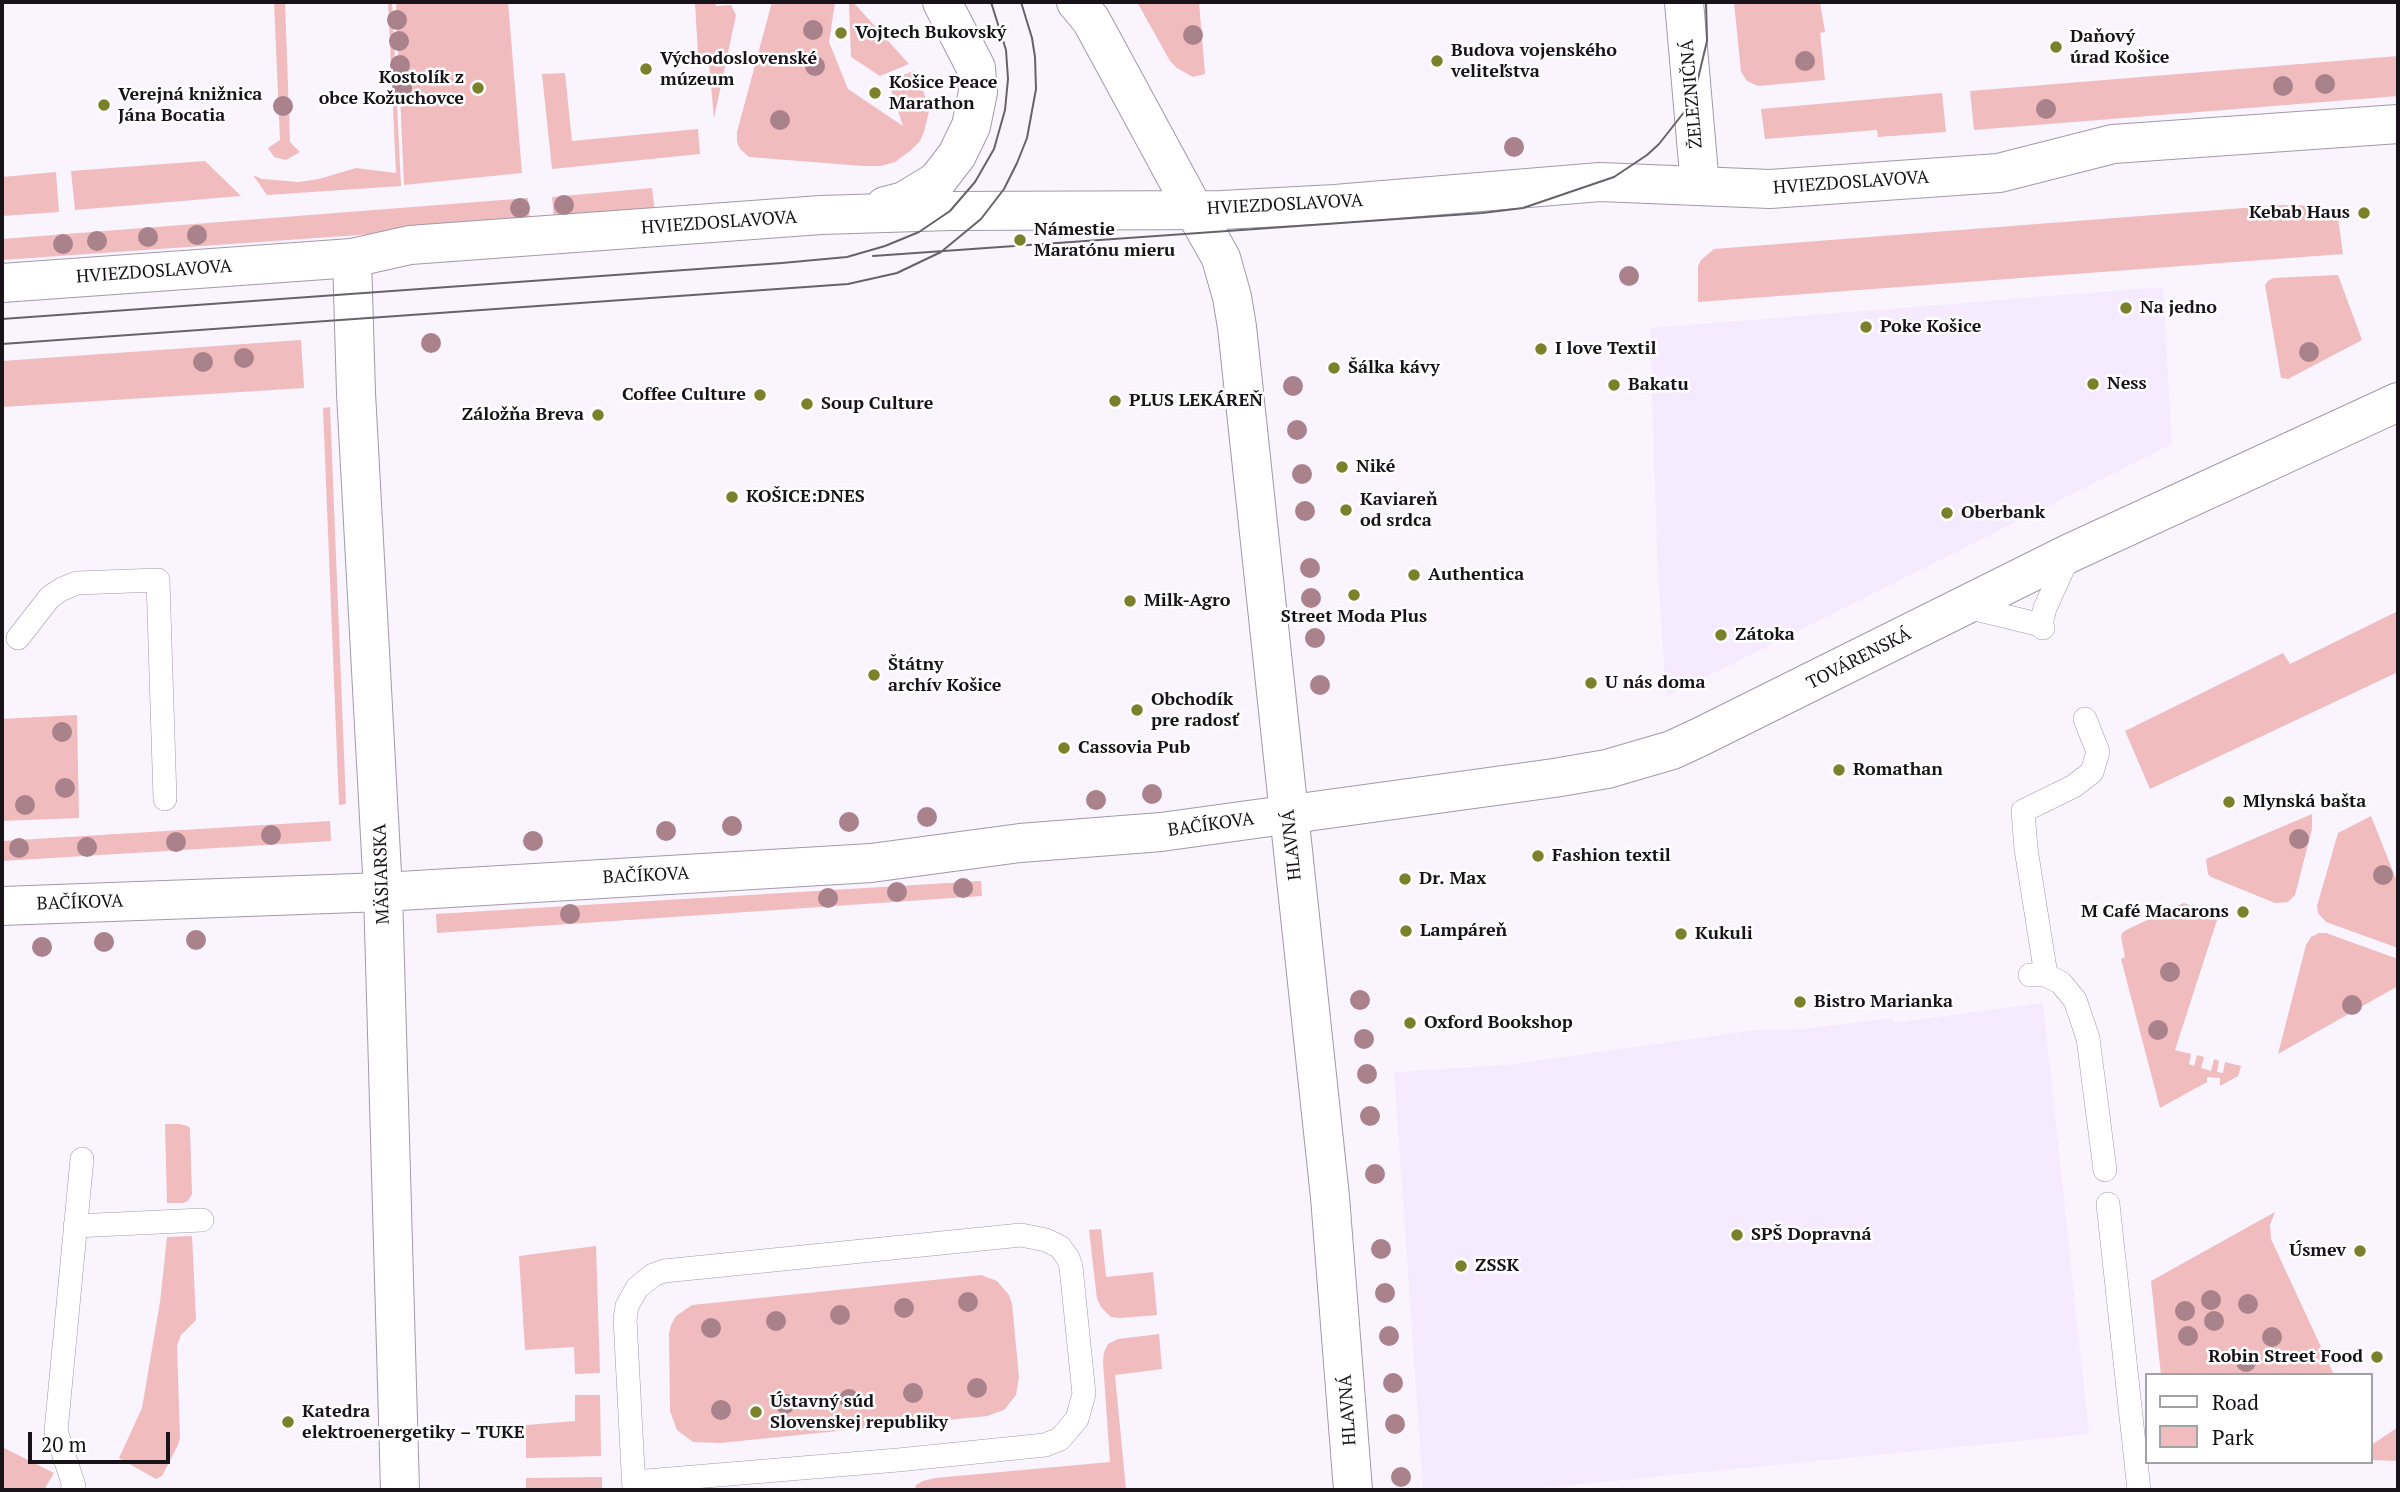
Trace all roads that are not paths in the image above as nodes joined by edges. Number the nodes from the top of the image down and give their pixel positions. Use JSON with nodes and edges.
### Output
{"nodes":[{"id":1,"x":942,"y":2,"type":"edge"},
{"id":2,"x":1076,"y":2,"type":"edge"},
{"id":3,"x":1684,"y":2,"type":"edge"},
{"id":4,"x":2398,"y":124,"type":"edge"},
{"id":5,"x":1700,"y":186,"type":"junction"},
{"id":6,"x":1194,"y":210,"type":"junction"},
{"id":7,"x":821,"y":215,"type":"junction"},
{"id":8,"x":352,"y":258,"type":"junction"},
{"id":9,"x":2,"y":283,"type":"edge"},
{"id":10,"x":2398,"y":402,"type":"edge"},
{"id":11,"x":2070,"y":553,"type":"junction"},
{"id":12,"x":1963,"y":606,"type":"junction"},
{"id":13,"x":18,"y":638,"type":"dead end"},
{"id":14,"x":2085,"y":719,"type":"dead end"},
{"id":15,"x":166,"y":799,"type":"dead end"},
{"id":16,"x":1288,"y":814,"type":"junction"},
{"id":17,"x":383,"y":892,"type":"junction"},
{"id":18,"x":2,"y":906,"type":"edge"},
{"id":19,"x":82,"y":1159,"type":"dead end"},
{"id":20,"x":2105,"y":1170,"type":"dead end"},
{"id":21,"x":2108,"y":1204,"type":"dead end"},
{"id":22,"x":202,"y":1220,"type":"dead end"},
{"id":23,"x":75,"y":1226,"type":"junction"},
{"id":24,"x":634,"y":1486,"type":"edge"},
{"id":25,"x":72,"y":1490,"type":"edge"},
{"id":26,"x":401,"y":1490,"type":"edge"},
{"id":27,"x":1353,"y":1490,"type":"edge"},
{"id":28,"x":2139,"y":1490,"type":"edge"}],
"edges":[{"from":1,"to":7,"type":"street"},
{"from":2,"to":6,"type":"street"},
{"from":3,"to":5,"type":"street","name":"ŽELEZNIČNÁ"},
{"from":4,"to":5,"type":"street","name":"HVIEZDOSLAVOVA"},
{"from":5,"to":6,"type":"street","name":"HVIEZDOSLAVOVA"},
{"from":6,"to":7,"type":"street","name":"HVIEZDOSLAVOVA"},
{"from":6,"to":16,"type":"street","name":"HLAVNÁ"},
{"from":7,"to":8,"type":"street","name":"HVIEZDOSLAVOVA"},
{"from":8,"to":9,"type":"street","name":"HVIEZDOSLAVOVA"},
{"from":8,"to":17,"type":"street","name":"MÄSIARSKA"},
{"from":10,"to":11,"type":"street","name":"TOVÁRENSKÁ"},
{"from":11,"to":12,"type":"street","name":"TOVÁRENSKÁ"},
{"from":11,"to":12,"type":"lane"},
{"from":12,"to":16,"type":"street","name":"TOVÁRENSKÁ"},
{"from":13,"to":15,"type":"lane"},
{"from":14,"to":20,"type":"lane"},
{"from":16,"to":17,"type":"street","name":"BAČÍKOVA"},
{"from":16,"to":27,"type":"street","name":"HLAVNÁ"},
{"from":17,"to":18,"type":"street","name":"BAČÍKOVA"},
{"from":17,"to":26,"type":"street","name":"MÄSIARSKA"},
{"from":19,"to":23,"type":"lane"},
{"from":21,"to":28,"type":"lane"},
{"from":22,"to":23,"type":"lane"},
{"from":23,"to":25,"type":"lane"},
{"from":24,"to":24,"type":"lane"}]}
